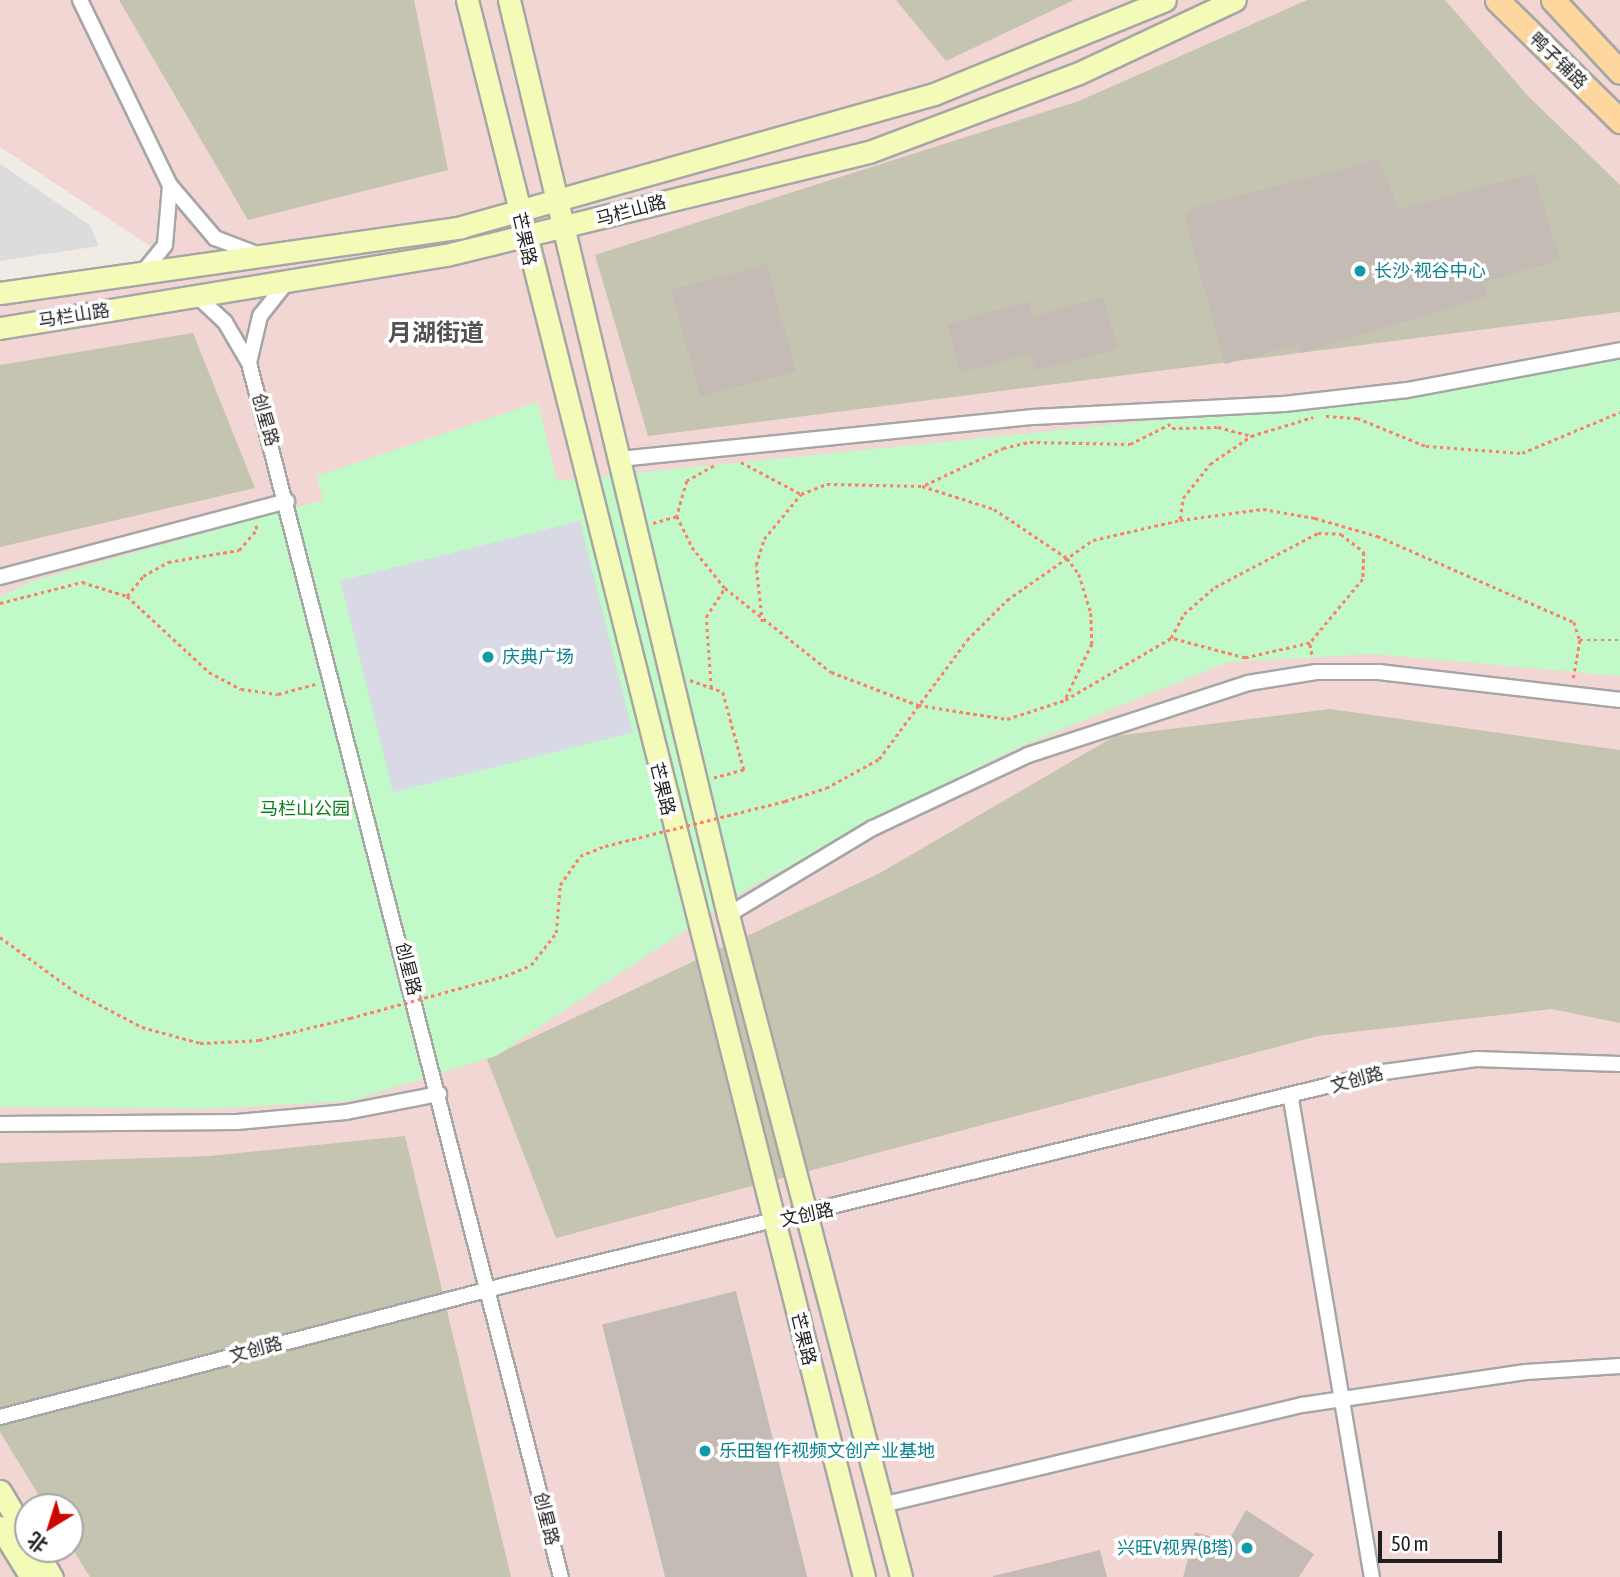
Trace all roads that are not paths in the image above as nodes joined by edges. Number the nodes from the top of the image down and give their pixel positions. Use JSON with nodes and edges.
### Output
{"nodes":[{"id":1,"x":80,"y":0,"type":"edge"},
{"id":2,"x":467,"y":0,"type":"edge"},
{"id":3,"x":509,"y":0,"type":"edge"},
{"id":4,"x":1165,"y":0,"type":"edge"},
{"id":5,"x":1235,"y":0,"type":"edge"},
{"id":6,"x":1497,"y":0,"type":"edge"},
{"id":7,"x":1553,"y":0,"type":"edge"},
{"id":8,"x":1620,"y":72,"type":"edge"},
{"id":9,"x":1620,"y":121,"type":"edge"},
{"id":10,"x":170,"y":185,"type":"junction"},
{"id":11,"x":556,"y":200,"type":"junction"},
{"id":12,"x":517,"y":211,"type":"junction"},
{"id":13,"x":563,"y":228,"type":"junction"},
{"id":14,"x":523,"y":239,"type":"junction"},
{"id":15,"x":254,"y":253,"type":"junction"},
{"id":16,"x":144,"y":271,"type":"junction"},
{"id":17,"x":288,"y":282,"type":"junction"},
{"id":18,"x":0,"y":293,"type":"edge"},
{"id":19,"x":198,"y":297,"type":"junction"},
{"id":20,"x":0,"y":328,"type":"edge"},
{"id":21,"x":1620,"y":350,"type":"edge"},
{"id":22,"x":248,"y":363,"type":"junction"},
{"id":23,"x":619,"y":459,"type":"junction"},
{"id":24,"x":287,"y":501,"type":"junction"},
{"id":25,"x":0,"y":577,"type":"edge"},
{"id":26,"x":1620,"y":700,"type":"edge"},
{"id":27,"x":729,"y":915,"type":"junction"},
{"id":28,"x":1620,"y":1064,"type":"edge"},
{"id":29,"x":439,"y":1094,"type":"junction"},
{"id":30,"x":1291,"y":1099,"type":"junction"},
{"id":31,"x":0,"y":1125,"type":"edge"},
{"id":32,"x":807,"y":1216,"type":"junction"},
{"id":33,"x":773,"y":1222,"type":"junction"},
{"id":34,"x":487,"y":1290,"type":"junction"},
{"id":35,"x":1620,"y":1366,"type":"edge"},
{"id":36,"x":1342,"y":1398,"type":"junction"},
{"id":37,"x":0,"y":1417,"type":"edge"},
{"id":38,"x":0,"y":1491,"type":"edge"},
{"id":39,"x":882,"y":1505,"type":"junction"},
{"id":40,"x":14,"y":1514,"type":"edge"},
{"id":41,"x":0,"y":1527,"type":"edge"},
{"id":42,"x":31,"y":1577,"type":"edge"},
{"id":43,"x":561,"y":1577,"type":"edge"},
{"id":44,"x":864,"y":1577,"type":"edge"},
{"id":45,"x":901,"y":1577,"type":"edge"},
{"id":46,"x":1371,"y":1577,"type":"edge"}],
"edges":[{"from":1,"to":10,"type":"street"},
{"from":2,"to":12,"type":"main road","name":"芒果路"},
{"from":3,"to":11,"type":"main road","name":"芒果路"},
{"from":4,"to":11,"type":"main road","name":"马栏山路"},
{"from":5,"to":13,"type":"main road","name":"马栏山路"},
{"from":6,"to":9,"type":"main road","name":"鸭子铺路"},
{"from":7,"to":8,"type":"main road","name":"鸭子铺路"},
{"from":10,"to":15,"type":"street"},
{"from":10,"to":16,"type":"street"},
{"from":11,"to":12,"type":"main road","name":"马栏山路"},
{"from":11,"to":13,"type":"main road","name":"芒果路"},
{"from":12,"to":14,"type":"main road","name":"芒果路"},
{"from":12,"to":15,"type":"main road","name":"马栏山路"},
{"from":13,"to":14,"type":"main road","name":"马栏山路"},
{"from":13,"to":23,"type":"main road","name":"芒果路"},
{"from":14,"to":17,"type":"main road","name":"马栏山路"},
{"from":14,"to":33,"type":"main road","name":"芒果路"},
{"from":15,"to":16,"type":"main road","name":"马栏山路"},
{"from":16,"to":18,"type":"main road","name":"马栏山路"},
{"from":17,"to":19,"type":"main road","name":"马栏山路"},
{"from":17,"to":22,"type":"street"},
{"from":19,"to":20,"type":"main road","name":"马栏山路"},
{"from":19,"to":22,"type":"street","name":"创星路"},
{"from":21,"to":23,"type":"street"},
{"from":22,"to":24,"type":"street","name":"创星路"},
{"from":23,"to":27,"type":"main road","name":"芒果路"},
{"from":24,"to":25,"type":"street"},
{"from":24,"to":29,"type":"street","name":"创星路"},
{"from":26,"to":27,"type":"street"},
{"from":27,"to":32,"type":"main road","name":"芒果路"},
{"from":28,"to":30,"type":"street","name":"文创路"},
{"from":29,"to":31,"type":"street"},
{"from":29,"to":34,"type":"street","name":"创星路"},
{"from":30,"to":32,"type":"street","name":"文创路"},
{"from":30,"to":36,"type":"street"},
{"from":32,"to":33,"type":"street","name":"文创路"},
{"from":32,"to":39,"type":"main road","name":"芒果路"},
{"from":33,"to":34,"type":"street","name":"文创路"},
{"from":33,"to":44,"type":"main road","name":"芒果路"},
{"from":34,"to":37,"type":"street","name":"文创路"},
{"from":34,"to":43,"type":"street","name":"创星路"},
{"from":35,"to":36,"type":"street"},
{"from":36,"to":39,"type":"street"},
{"from":36,"to":46,"type":"street"},
{"from":38,"to":40,"type":"main road"},
{"from":39,"to":45,"type":"main road","name":"芒果路"},
{"from":41,"to":42,"type":"main road"}]}
